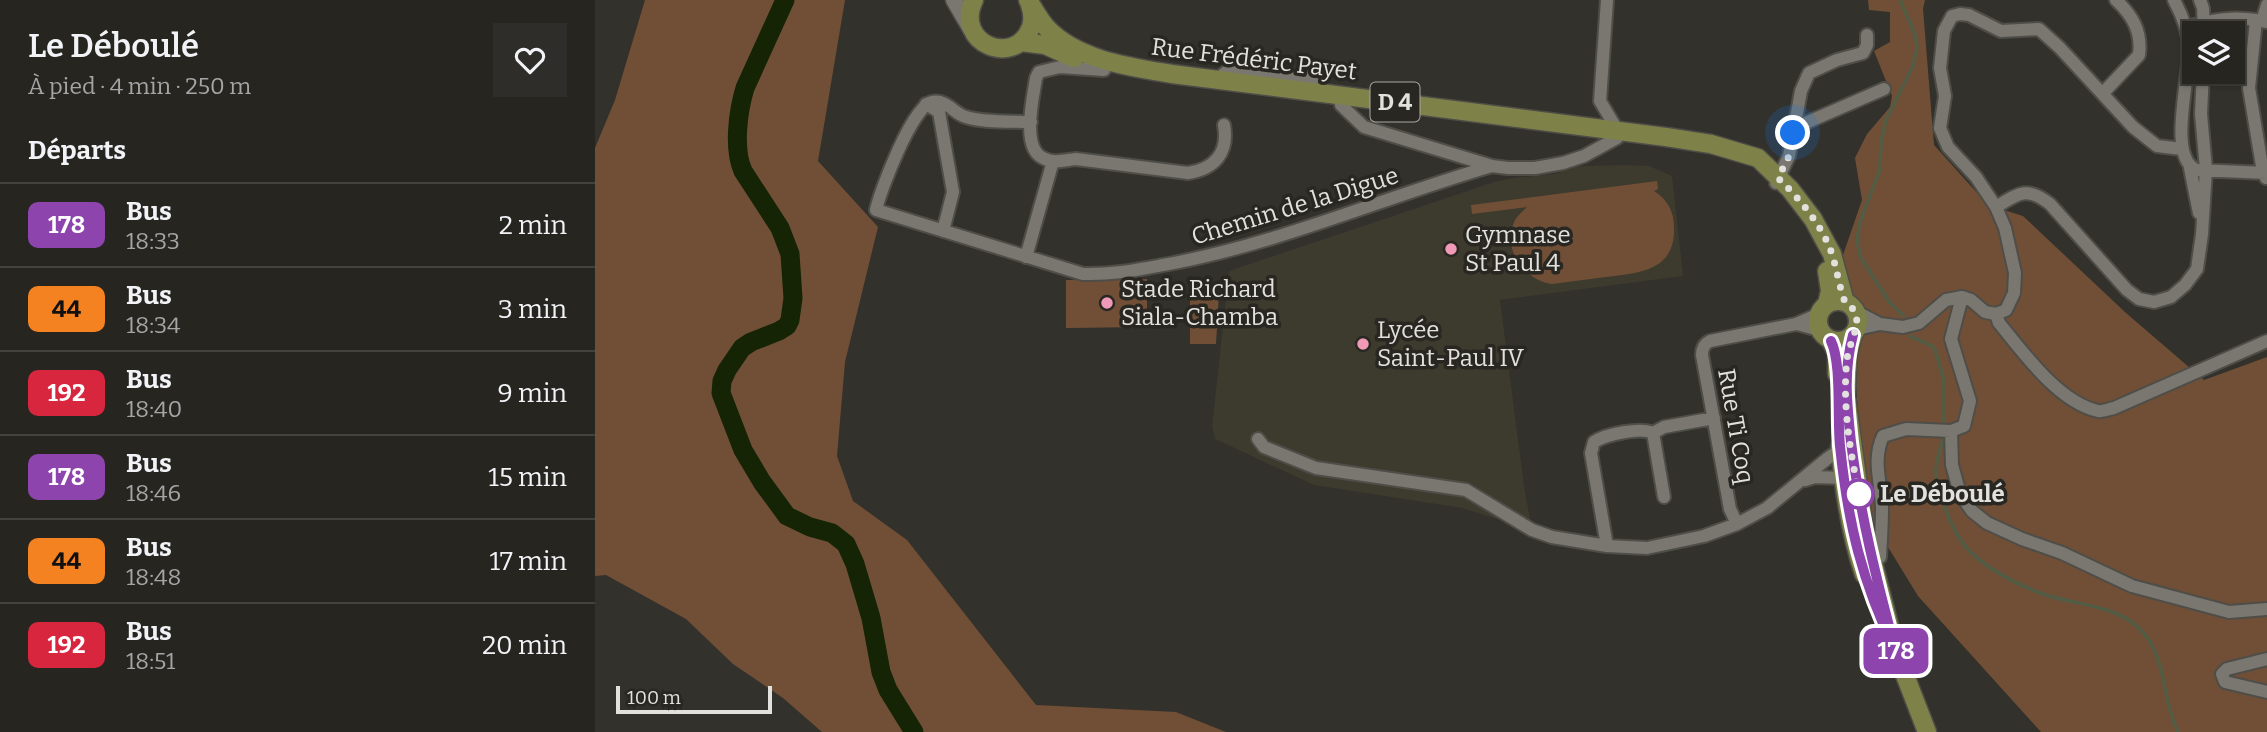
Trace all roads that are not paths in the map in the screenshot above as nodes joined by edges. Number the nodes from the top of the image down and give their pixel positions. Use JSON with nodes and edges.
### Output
{"nodes":[{"id":1,"x":954,"y":0,"type":"edge"},
{"id":2,"x":974,"y":0,"type":"edge"},
{"id":3,"x":1028,"y":0,"type":"edge"},
{"id":4,"x":1608,"y":0,"type":"edge"},
{"id":5,"x":1963,"y":0,"type":"edge"},
{"id":6,"x":2116,"y":0,"type":"edge"},
{"id":7,"x":2174,"y":0,"type":"edge"},
{"id":8,"x":2200,"y":0,"type":"edge"},
{"id":9,"x":2267,"y":5,"type":"edge"},
{"id":10,"x":1960,"y":14,"type":"junction"},
{"id":11,"x":2184,"y":21,"type":"edge"},
{"id":12,"x":2203,"y":21,"type":"edge"},
{"id":13,"x":2217,"y":21,"type":"edge"},
{"id":14,"x":2262,"y":21,"type":"edge"},
{"id":15,"x":971,"y":29,"type":"junction"},
{"id":16,"x":1867,"y":34,"type":"dead end"},
{"id":17,"x":1021,"y":42,"type":"junction"},
{"id":18,"x":1104,"y":70,"type":"junction"},
{"id":19,"x":2185,"y":84,"type":"edge"},
{"id":20,"x":2202,"y":84,"type":"edge"},
{"id":21,"x":1884,"y":89,"type":"dead end"},
{"id":22,"x":2103,"y":93,"type":"junction"},
{"id":23,"x":1341,"y":100,"type":"junction"},
{"id":24,"x":942,"y":108,"type":"junction"},
{"id":25,"x":1031,"y":122,"type":"junction"},
{"id":26,"x":1224,"y":125,"type":"dead end"},
{"id":27,"x":1794,"y":128,"type":"junction"},
{"id":28,"x":1594,"y":132,"type":"junction"},
{"id":29,"x":1617,"y":134,"type":"junction"},
{"id":30,"x":2182,"y":149,"type":"junction"},
{"id":31,"x":1584,"y":156,"type":"junction"},
{"id":32,"x":1053,"y":161,"type":"junction"},
{"id":33,"x":1492,"y":166,"type":"junction"},
{"id":34,"x":2190,"y":167,"type":"junction"},
{"id":35,"x":2206,"y":169,"type":"junction"},
{"id":36,"x":2266,"y":175,"type":"edge"},
{"id":37,"x":1777,"y":181,"type":"junction"},
{"id":38,"x":1996,"y":207,"type":"junction"},
{"id":39,"x":943,"y":231,"type":"junction"},
{"id":40,"x":2202,"y":234,"type":"junction"},
{"id":41,"x":1026,"y":257,"type":"junction"},
{"id":42,"x":1962,"y":298,"type":"junction"},
{"id":43,"x":1996,"y":314,"type":"junction"},
{"id":44,"x":1852,"y":319,"type":"junction"},
{"id":45,"x":1824,"y":322,"type":"junction"},
{"id":46,"x":2267,"y":341,"type":"edge"},
{"id":47,"x":1714,"y":418,"type":"junction"},
{"id":48,"x":1951,"y":431,"type":"junction"},
{"id":49,"x":1653,"y":433,"type":"junction"},
{"id":50,"x":1258,"y":439,"type":"dead end"},
{"id":51,"x":1848,"y":463,"type":"junction"},
{"id":52,"x":1802,"y":481,"type":"junction"},
{"id":53,"x":1664,"y":497,"type":"dead end"},
{"id":54,"x":1737,"y":524,"type":"junction"},
{"id":55,"x":1607,"y":546,"type":"junction"},
{"id":56,"x":1871,"y":560,"type":"junction"},
{"id":57,"x":2267,"y":609,"type":"edge"},
{"id":58,"x":1896,"y":652,"type":"junction"},
{"id":59,"x":2267,"y":659,"type":"edge"},
{"id":60,"x":2267,"y":692,"type":"edge"},
{"id":61,"x":1927,"y":732,"type":"edge"}],
"edges":[{"from":1,"to":15,"type":"main road"},
{"from":2,"to":15,"type":"main road"},
{"from":3,"to":17,"type":"main road"},
{"from":3,"to":23,"type":"main road","name":"Rue Frédéric Payet","number":"D 4"},
{"from":4,"to":29,"type":"street"},
{"from":5,"to":10,"type":"street"},
{"from":6,"to":22,"type":"street"},
{"from":7,"to":11,"type":"street"},
{"from":8,"to":12,"type":"street"},
{"from":9,"to":14,"type":"street"},
{"from":10,"to":22,"type":"street"},
{"from":10,"to":38,"type":"street"},
{"from":13,"to":14,"type":"street"},
{"from":14,"to":36,"type":"street"},
{"from":15,"to":17,"type":"main road","name":"Rue Frédéric Payet"},
{"from":16,"to":27,"type":"street"},
{"from":17,"to":18,"type":"main road","name":"Rue Frédéric Payet","number":"D 4"},
{"from":18,"to":23,"type":"main road","name":"Rue Frédéric Payet","number":"D 4"},
{"from":18,"to":25,"type":"street"},
{"from":19,"to":30,"type":"street"},
{"from":20,"to":35,"type":"street"},
{"from":21,"to":27,"type":"street"},
{"from":22,"to":30,"type":"street"},
{"from":23,"to":28,"type":"main road","name":"Rue Frédéric Payet","number":"D 4"},
{"from":23,"to":33,"type":"street","name":"Chemin de la Digue"},
{"from":24,"to":25,"type":"street","name":"Chemin de la Digue"},
{"from":24,"to":39,"type":"street"},
{"from":24,"to":39,"type":"street","name":"Chemin de la Digue"},
{"from":25,"to":32,"type":"street"},
{"from":26,"to":32,"type":"street"},
{"from":27,"to":37,"type":"street"},
{"from":28,"to":29,"type":"main road","name":"Rue Frédéric Payet","number":"D 4"},
{"from":28,"to":31,"type":"street"},
{"from":29,"to":31,"type":"street","name":"Chemin de la Digue"},
{"from":29,"to":37,"type":"main road","name":"Rue Frédéric Payet","number":"D 4"},
{"from":30,"to":34,"type":"street"},
{"from":31,"to":33,"type":"street","name":"Chemin de la Digue"},
{"from":32,"to":41,"type":"street"},
{"from":33,"to":41,"type":"street","name":"Chemin de la Digue"},
{"from":34,"to":35,"type":"street"},
{"from":34,"to":40,"type":"street"},
{"from":35,"to":36,"type":"street"},
{"from":35,"to":40,"type":"street"},
{"from":37,"to":44,"type":"main road","number":"D 4"},
{"from":37,"to":45,"type":"main road","number":"D 4"},
{"from":38,"to":40,"type":"street"},
{"from":38,"to":43,"type":"street"},
{"from":39,"to":41,"type":"street","name":"Chemin de la Digue"},
{"from":42,"to":43,"type":"street"},
{"from":42,"to":44,"type":"street"},
{"from":42,"to":48,"type":"street"},
{"from":43,"to":46,"type":"street"},
{"from":44,"to":45,"type":"main road"},
{"from":44,"to":45,"type":"main road"},
{"from":44,"to":51,"type":"main road","number":"D 4"},
{"from":45,"to":47,"type":"street","name":"Rue Ti Coq"},
{"from":45,"to":51,"type":"main road","number":"D 4"},
{"from":47,"to":49,"type":"street"},
{"from":47,"to":54,"type":"street","name":"Rue Ti Coq"},
{"from":48,"to":56,"type":"street"},
{"from":48,"to":57,"type":"street"},
{"from":49,"to":53,"type":"street"},
{"from":49,"to":55,"type":"street"},
{"from":50,"to":55,"type":"street"},
{"from":51,"to":52,"type":"street"},
{"from":51,"to":52,"type":"street"},
{"from":51,"to":56,"type":"main road","number":"D 4"},
{"from":51,"to":58,"type":"main road","number":"D 4"},
{"from":52,"to":54,"type":"street"},
{"from":54,"to":55,"type":"street"},
{"from":56,"to":58,"type":"main road","number":"D 4"},
{"from":58,"to":61,"type":"main road","number":"D 4"},
{"from":59,"to":60,"type":"street"}]}
